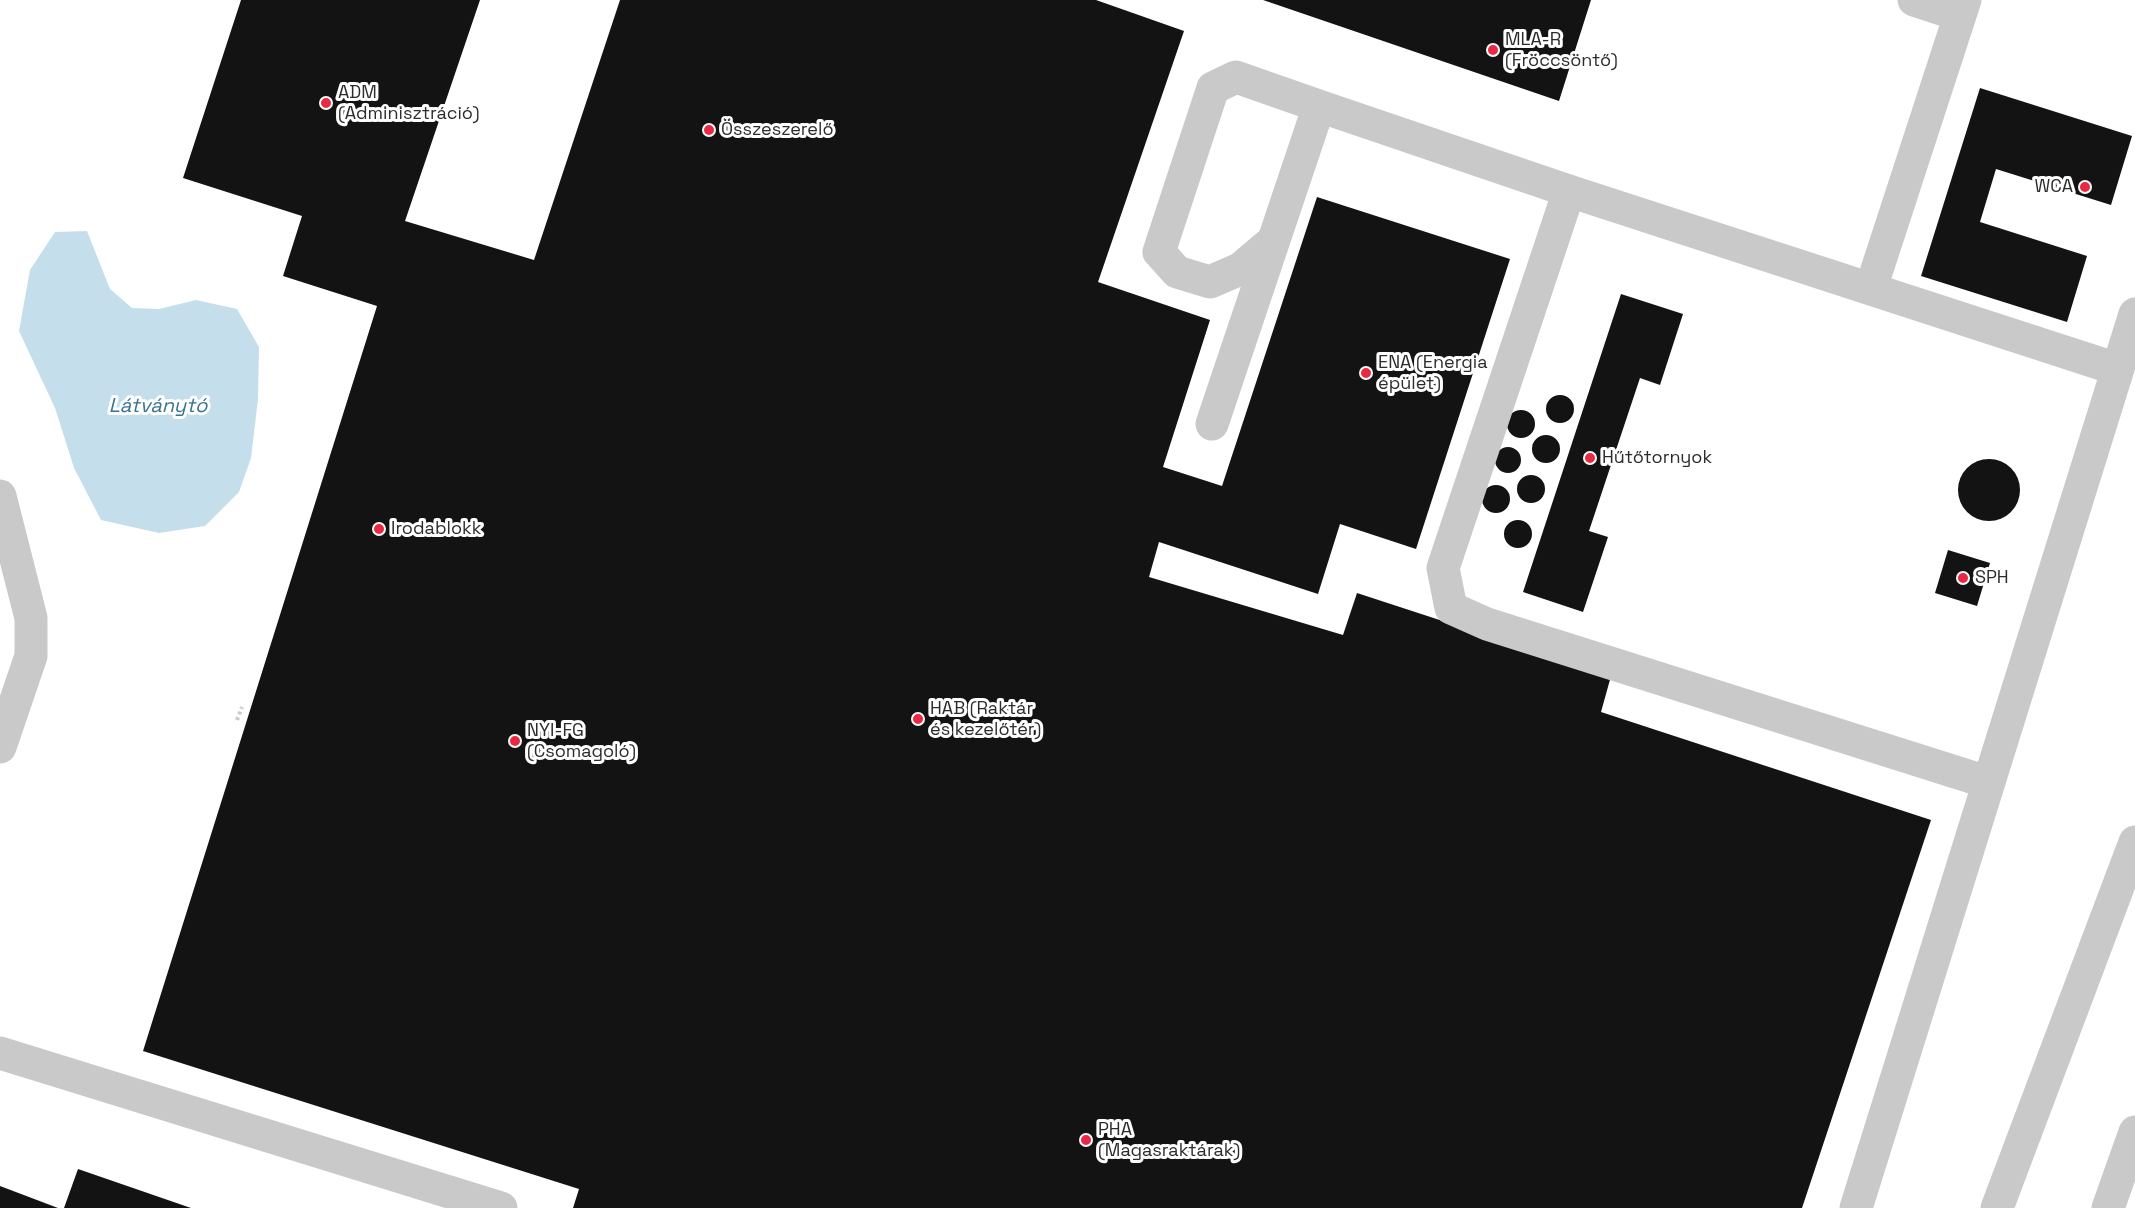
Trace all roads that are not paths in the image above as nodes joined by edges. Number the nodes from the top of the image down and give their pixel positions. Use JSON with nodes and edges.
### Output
{"nodes":[{"id":1,"x":1914,"y":0,"type":"edge"},
{"id":2,"x":1962,"y":8,"type":"edge"},
{"id":3,"x":1319,"y":106,"type":"junction"},
{"id":4,"x":1569,"y":191,"type":"junction"},
{"id":5,"x":1273,"y":241,"type":"junction"},
{"id":6,"x":1871,"y":288,"type":"junction"},
{"id":7,"x":2135,"y":314,"type":"edge"},
{"id":8,"x":2117,"y":369,"type":"junction"},
{"id":9,"x":1212,"y":424,"type":"dead end"},
{"id":10,"x":0,"y":496,"type":"edge"},
{"id":11,"x":0,"y":747,"type":"edge"},
{"id":12,"x":1988,"y":782,"type":"junction"},
{"id":13,"x":2135,"y":842,"type":"edge"},
{"id":14,"x":0,"y":1053,"type":"edge"},
{"id":15,"x":2135,"y":1132,"type":"edge"},
{"id":16,"x":501,"y":1208,"type":"edge"},
{"id":17,"x":1856,"y":1208,"type":"edge"},
{"id":18,"x":1997,"y":1208,"type":"edge"},
{"id":19,"x":2108,"y":1208,"type":"edge"}],
"edges":[{"from":1,"to":2,"type":"lane"},
{"from":2,"to":6,"type":"lane"},
{"from":3,"to":4,"type":"lane"},
{"from":3,"to":5,"type":"lane"},
{"from":3,"to":5,"type":"lane"},
{"from":4,"to":6,"type":"lane"},
{"from":4,"to":12,"type":"lane"},
{"from":5,"to":9,"type":"lane"},
{"from":6,"to":8,"type":"lane"},
{"from":7,"to":8,"type":"lane"},
{"from":8,"to":12,"type":"lane"},
{"from":10,"to":11,"type":"lane"},
{"from":12,"to":17,"type":"lane"},
{"from":13,"to":18,"type":"lane"},
{"from":14,"to":16,"type":"lane"},
{"from":15,"to":19,"type":"lane"}]}
